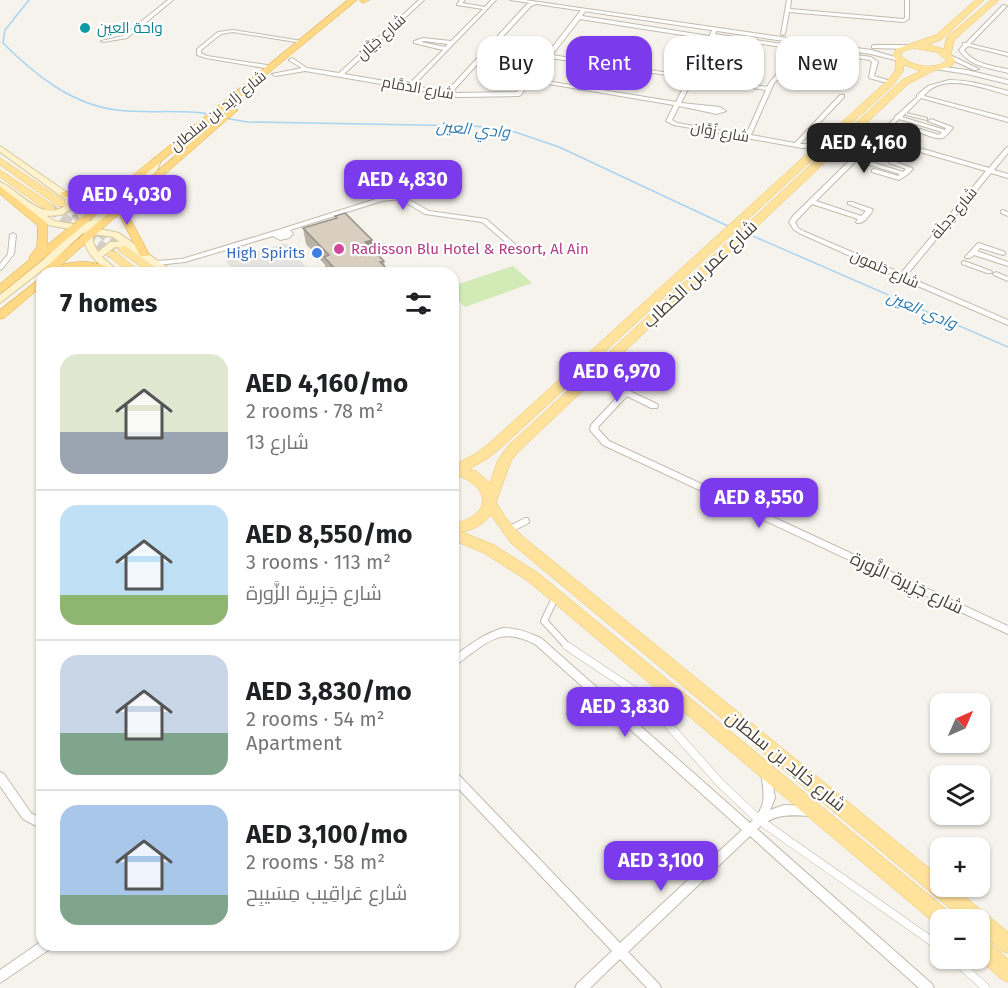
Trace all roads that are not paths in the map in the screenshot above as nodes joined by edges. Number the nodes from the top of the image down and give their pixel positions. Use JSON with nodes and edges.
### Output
{"nodes":[{"id":1,"x":171,"y":0,"type":"edge"},
{"id":2,"x":364,"y":0,"type":"edge"},
{"id":3,"x":422,"y":0,"type":"edge"},
{"id":4,"x":464,"y":0,"type":"edge"},
{"id":5,"x":513,"y":0,"type":"edge"},
{"id":6,"x":545,"y":0,"type":"edge"},
{"id":7,"x":789,"y":0,"type":"edge"},
{"id":8,"x":907,"y":0,"type":"edge"},
{"id":9,"x":980,"y":0,"type":"edge"},
{"id":10,"x":351,"y":1,"type":"edge"},
{"id":11,"x":492,"y":1,"type":"edge"},
{"id":12,"x":993,"y":1,"type":"edge"},
{"id":13,"x":529,"y":3,"type":"junction"},
{"id":14,"x":1006,"y":6,"type":"edge"},
{"id":15,"x":485,"y":8,"type":"junction"},
{"id":16,"x":584,"y":10,"type":"junction"},
{"id":17,"x":787,"y":10,"type":"junction"},
{"id":18,"x":579,"y":17,"type":"junction"},
{"id":19,"x":713,"y":34,"type":"junction"},
{"id":20,"x":783,"y":34,"type":"junction"},
{"id":21,"x":103,"y":41,"type":"dead end"},
{"id":22,"x":302,"y":42,"type":"junction"},
{"id":23,"x":451,"y":43,"type":"junction"},
{"id":24,"x":964,"y":44,"type":"junction"},
{"id":25,"x":917,"y":46,"type":"junction"},
{"id":26,"x":907,"y":47,"type":"junction"},
{"id":27,"x":446,"y":49,"type":"junction"},
{"id":28,"x":983,"y":49,"type":"junction"},
{"id":29,"x":554,"y":50,"type":"edge"},
{"id":30,"x":949,"y":55,"type":"junction"},
{"id":31,"x":1008,"y":55,"type":"edge"},
{"id":32,"x":554,"y":57,"type":"edge"},
{"id":33,"x":899,"y":59,"type":"junction"},
{"id":34,"x":291,"y":60,"type":"junction"},
{"id":35,"x":970,"y":60,"type":"junction"},
{"id":36,"x":1008,"y":61,"type":"edge"},
{"id":37,"x":305,"y":69,"type":"junction"},
{"id":38,"x":933,"y":69,"type":"junction"},
{"id":39,"x":999,"y":69,"type":"junction"},
{"id":40,"x":273,"y":71,"type":"junction"},
{"id":41,"x":1008,"y":71,"type":"edge"},
{"id":42,"x":664,"y":74,"type":"edge"},
{"id":43,"x":340,"y":75,"type":"junction"},
{"id":44,"x":776,"y":78,"type":"edge"},
{"id":45,"x":1008,"y":80,"type":"edge"},
{"id":46,"x":891,"y":82,"type":"junction"},
{"id":47,"x":554,"y":83,"type":"edge"},
{"id":48,"x":409,"y":87,"type":"junction"},
{"id":49,"x":764,"y":89,"type":"edge"},
{"id":50,"x":524,"y":90,"type":"edge"},
{"id":51,"x":685,"y":90,"type":"edge"},
{"id":52,"x":769,"y":90,"type":"junction"},
{"id":53,"x":448,"y":93,"type":"junction"},
{"id":54,"x":1008,"y":93,"type":"edge"},
{"id":55,"x":244,"y":95,"type":"junction"},
{"id":56,"x":842,"y":96,"type":"dead end"},
{"id":57,"x":920,"y":96,"type":"junction"},
{"id":58,"x":679,"y":102,"type":"junction"},
{"id":59,"x":691,"y":106,"type":"junction"},
{"id":60,"x":908,"y":114,"type":"dead end"},
{"id":61,"x":897,"y":117,"type":"junction"},
{"id":62,"x":914,"y":119,"type":"junction"},
{"id":63,"x":1008,"y":120,"type":"edge"},
{"id":64,"x":937,"y":126,"type":"junction"},
{"id":65,"x":920,"y":131,"type":"dead end"},
{"id":66,"x":929,"y":134,"type":"junction"},
{"id":67,"x":748,"y":136,"type":"junction"},
{"id":68,"x":878,"y":138,"type":"junction"},
{"id":69,"x":799,"y":145,"type":"junction"},
{"id":70,"x":0,"y":148,"type":"edge"},
{"id":71,"x":817,"y":149,"type":"junction"},
{"id":72,"x":1008,"y":149,"type":"edge"},
{"id":73,"x":830,"y":151,"type":"junction"},
{"id":74,"x":855,"y":159,"type":"junction"},
{"id":75,"x":157,"y":160,"type":"junction"},
{"id":76,"x":0,"y":161,"type":"edge"},
{"id":77,"x":892,"y":170,"type":"junction"},
{"id":78,"x":990,"y":170,"type":"junction"},
{"id":79,"x":874,"y":171,"type":"dead end"},
{"id":80,"x":0,"y":173,"type":"edge"},
{"id":81,"x":905,"y":174,"type":"junction"},
{"id":82,"x":886,"y":175,"type":"junction"},
{"id":83,"x":1008,"y":176,"type":"edge"},
{"id":84,"x":132,"y":180,"type":"junction"},
{"id":85,"x":0,"y":185,"type":"edge"},
{"id":86,"x":65,"y":199,"type":"junction"},
{"id":87,"x":811,"y":201,"type":"junction"},
{"id":88,"x":850,"y":202,"type":"dead end"},
{"id":89,"x":50,"y":208,"type":"tunnel mouth"},
{"id":90,"x":120,"y":209,"type":"junction"},
{"id":91,"x":861,"y":220,"type":"joint"},
{"id":92,"x":297,"y":226,"type":"junction"},
{"id":93,"x":86,"y":228,"type":"junction"},
{"id":94,"x":279,"y":233,"type":"junction"},
{"id":95,"x":13,"y":235,"type":"dead end"},
{"id":96,"x":128,"y":247,"type":"junction"},
{"id":97,"x":992,"y":249,"type":"junction"},
{"id":98,"x":1002,"y":253,"type":"dead end"},
{"id":99,"x":112,"y":254,"type":"tunnel mouth"},
{"id":100,"x":144,"y":254,"type":"junction"},
{"id":101,"x":510,"y":254,"type":"dead end"},
{"id":102,"x":97,"y":257,"type":"junction"},
{"id":103,"x":968,"y":257,"type":"junction"},
{"id":104,"x":986,"y":257,"type":"junction"},
{"id":105,"x":183,"y":261,"type":"junction"},
{"id":106,"x":1008,"y":264,"type":"edge"},
{"id":107,"x":39,"y":267,"type":"edge"},
{"id":108,"x":50,"y":267,"type":"edge"},
{"id":109,"x":68,"y":267,"type":"edge"},
{"id":110,"x":99,"y":267,"type":"edge"},
{"id":111,"x":108,"y":267,"type":"edge"},
{"id":112,"x":129,"y":267,"type":"edge"},
{"id":113,"x":156,"y":267,"type":"edge"},
{"id":114,"x":156,"y":267,"type":"edge"},
{"id":115,"x":161,"y":267,"type":"edge"},
{"id":116,"x":177,"y":267,"type":"edge"},
{"id":117,"x":977,"y":267,"type":"junction"},
{"id":118,"x":0,"y":268,"type":"edge"},
{"id":119,"x":36,"y":270,"type":"edge"},
{"id":120,"x":992,"y":273,"type":"joint"},
{"id":121,"x":901,"y":277,"type":"junction"},
{"id":122,"x":1007,"y":277,"type":"edge"},
{"id":123,"x":36,"y":280,"type":"edge"},
{"id":124,"x":36,"y":285,"type":"edge"},
{"id":125,"x":0,"y":287,"type":"edge"},
{"id":126,"x":0,"y":300,"type":"edge"},
{"id":127,"x":0,"y":310,"type":"edge"},
{"id":128,"x":0,"y":316,"type":"edge"},
{"id":129,"x":1008,"y":323,"type":"edge"},
{"id":130,"x":591,"y":376,"type":"junction"},
{"id":131,"x":626,"y":393,"type":"junction"},
{"id":132,"x":654,"y":406,"type":"dead end"},
{"id":133,"x":459,"y":468,"type":"edge"},
{"id":134,"x":459,"y":471,"type":"edge"},
{"id":135,"x":491,"y":500,"type":"junction"},
{"id":136,"x":526,"y":521,"type":"dead end"},
{"id":137,"x":459,"y":528,"type":"edge"},
{"id":138,"x":508,"y":530,"type":"junction"},
{"id":139,"x":459,"y":537,"type":"edge"},
{"id":140,"x":556,"y":595,"type":"junction"},
{"id":141,"x":1008,"y":630,"type":"edge"},
{"id":142,"x":459,"y":658,"type":"edge"},
{"id":143,"x":766,"y":768,"type":"junction"},
{"id":144,"x":0,"y":777,"type":"edge"},
{"id":145,"x":459,"y":782,"type":"edge"},
{"id":146,"x":819,"y":813,"type":"junction"},
{"id":147,"x":761,"y":819,"type":"junction"},
{"id":148,"x":36,"y":821,"type":"edge"},
{"id":149,"x":750,"y":829,"type":"junction"},
{"id":150,"x":932,"y":909,"type":"edge"},
{"id":151,"x":966,"y":909,"type":"edge"},
{"id":152,"x":990,"y":927,"type":"edge"},
{"id":153,"x":1006,"y":937,"type":"edge"},
{"id":154,"x":930,"y":940,"type":"edge"},
{"id":155,"x":37,"y":951,"type":"edge"},
{"id":156,"x":620,"y":951,"type":"junction"},
{"id":157,"x":990,"y":957,"type":"edge"},
{"id":158,"x":965,"y":969,"type":"edge"},
{"id":159,"x":1008,"y":972,"type":"edge"},
{"id":160,"x":0,"y":977,"type":"edge"},
{"id":161,"x":581,"y":988,"type":"edge"},
{"id":162,"x":655,"y":988,"type":"edge"},
{"id":163,"x":928,"y":988,"type":"edge"},
{"id":164,"x":986,"y":988,"type":"edge"}],
"edges":[{"from":1,"to":21,"type":"street"},
{"from":2,"to":34,"type":"highway","name":"شارع زايد بن سلطان"},
{"from":3,"to":43,"type":"street","name":"شارع جَيَّان"},
{"from":4,"to":11,"type":"street"},
{"from":4,"to":15,"type":"street"},
{"from":5,"to":13,"type":"street"},
{"from":6,"to":20,"type":"street"},
{"from":7,"to":17,"type":"street"},
{"from":8,"to":17,"type":"street"},
{"from":9,"to":25,"type":"main road"},
{"from":10,"to":22,"type":"highway","name":"شارع زايد بن سلطان"},
{"from":11,"to":15,"type":"street"},
{"from":12,"to":14,"type":"street"},
{"from":12,"to":30,"type":"main road"},
{"from":13,"to":16,"type":"street"},
{"from":13,"to":53,"type":"street"},
{"from":14,"to":24,"type":"street"},
{"from":15,"to":23,"type":"street"},
{"from":16,"to":18,"type":"street","name":"شارع الدَمَّام"},
{"from":16,"to":19,"type":"street"},
{"from":17,"to":20,"type":"street"},
{"from":18,"to":19,"type":"street"},
{"from":18,"to":29,"type":"street","name":"شارع الدَمَّام"},
{"from":19,"to":33,"type":"street"},
{"from":19,"to":46,"type":"street"},
{"from":20,"to":26,"type":"street"},
{"from":22,"to":40,"type":"highway","name":"شارع زايد بن سلطان"},
{"from":22,"to":40,"type":"street","name":"شارع الدَمَّام"},
{"from":23,"to":27,"type":"street"},
{"from":23,"to":27,"type":"street"},
{"from":24,"to":28,"type":"street"},
{"from":24,"to":35,"type":"street"},
{"from":25,"to":26,"type":"main road"},
{"from":25,"to":30,"type":"main road"},
{"from":26,"to":33,"type":"main road","name":"شارع عمر بن الخطاب"},
{"from":27,"to":48,"type":"street"},
{"from":28,"to":31,"type":"street"},
{"from":28,"to":35,"type":"street"},
{"from":30,"to":38,"type":"main road","name":"شارع عمر بن الخطاب"},
{"from":30,"to":45,"type":"street"},
{"from":32,"to":42,"type":"street"},
{"from":33,"to":38,"type":"main road"},
{"from":33,"to":46,"type":"main road","name":"شارع عمر بن الخطاب"},
{"from":34,"to":37,"type":"street","name":"شارع الدَمَّام"},
{"from":34,"to":40,"type":"highway","name":"شارع زايد بن سلطان"},
{"from":35,"to":39,"type":"street"},
{"from":36,"to":39,"type":"street"},
{"from":37,"to":40,"type":"street","name":"شارع الدَمَّام"},
{"from":37,"to":43,"type":"street","name":"شارع الدَمَّام"},
{"from":38,"to":45,"type":"street"},
{"from":38,"to":73,"type":"main road","name":"شارع عمر بن الخطاب"},
{"from":39,"to":41,"type":"street"},
{"from":40,"to":55,"type":"highway","name":"شارع زايد بن سلطان"},
{"from":43,"to":48,"type":"street","name":"شارع الدَمَّام"},
{"from":44,"to":52,"type":"street"},
{"from":46,"to":71,"type":"main road","name":"شارع عمر بن الخطاب"},
{"from":47,"to":58,"type":"street"},
{"from":48,"to":53,"type":"street","name":"شارع الدَمَّام"},
{"from":49,"to":52,"type":"street"},
{"from":50,"to":53,"type":"street","name":"شارع الدَمَّام"},
{"from":51,"to":58,"type":"street","name":"شارع زُوَّان"},
{"from":52,"to":67,"type":"street"},
{"from":54,"to":57,"type":"street","name":"شارع دَلمون"},
{"from":55,"to":75,"type":"highway","name":"شارع زايد بن سلطان"},
{"from":55,"to":90,"type":"highway","name":"شارع زايد بن سلطان"},
{"from":56,"to":69,"type":"street"},
{"from":57,"to":61,"type":"street","name":"شارع دَلمون"},
{"from":57,"to":63,"type":"street"},
{"from":58,"to":59,"type":"street"},
{"from":58,"to":67,"type":"street","name":"شارع زُوَّان"},
{"from":59,"to":59,"type":"street"},
{"from":60,"to":62,"type":"street"},
{"from":61,"to":62,"type":"street"},
{"from":61,"to":68,"type":"street","name":"شارع دَلمون"},
{"from":62,"to":64,"type":"street"},
{"from":62,"to":64,"type":"street"},
{"from":64,"to":66,"type":"street"},
{"from":64,"to":66,"type":"street"},
{"from":65,"to":66,"type":"street"},
{"from":67,"to":69,"type":"street","name":"شارع زُوَّان"},
{"from":68,"to":74,"type":"street","name":"شارع دَلمون"},
{"from":68,"to":78,"type":"street"},
{"from":69,"to":71,"type":"street","name":"شارع زُوَّان"},
{"from":70,"to":86,"type":"main road"},
{"from":71,"to":133,"type":"main road","name":"شارع عمر بن الخطاب"},
{"from":72,"to":78,"type":"street","name":"شارع دِجلَة"},
{"from":73,"to":74,"type":"street"},
{"from":73,"to":130,"type":"main road","name":"شارع عمر بن الخطاب"},
{"from":74,"to":77,"type":"street"},
{"from":74,"to":87,"type":"street","name":"شارع دَلمون"},
{"from":75,"to":84,"type":"highway","name":"شارع زايد بن سلطان"},
{"from":75,"to":93,"type":"main road"},
{"from":76,"to":86,"type":"main road"},
{"from":77,"to":81,"type":"street"},
{"from":77,"to":81,"type":"street"},
{"from":77,"to":82,"type":"street"},
{"from":78,"to":83,"type":"street"},
{"from":78,"to":121,"type":"street","name":"شارع دِجلَة"},
{"from":79,"to":82,"type":"street"},
{"from":80,"to":89,"type":"main road"},
{"from":81,"to":82,"type":"street"},
{"from":84,"to":86,"type":"highway"},
{"from":84,"to":93,"type":"highway","name":"شارع زايد بن سلطان"},
{"from":85,"to":86,"type":"main road"},
{"from":85,"to":93,"type":"main road"},
{"from":85,"to":125,"type":"highway"},
{"from":86,"to":93,"type":"main road"},
{"from":87,"to":91,"type":"street"},
{"from":87,"to":121,"type":"street","name":"شارع دَلمون"},
{"from":88,"to":91,"type":"street"},
{"from":90,"to":93,"type":"highway","name":"شارع زايد بن سلطان"},
{"from":90,"to":100,"type":"highway"},
{"from":92,"to":94,"type":"street"},
{"from":92,"to":94,"type":"street"},
{"from":92,"to":101,"type":"street"},
{"from":93,"to":96,"type":"main road"},
{"from":93,"to":102,"type":"main road"},
{"from":93,"to":107,"type":"main road"},
{"from":93,"to":108,"type":"highway","name":"شارع زايد بن سلطان"},
{"from":93,"to":125,"type":"highway","name":"شارع زايد بن سلطان"},
{"from":94,"to":105,"type":"street"},
{"from":95,"to":118,"type":"street"},
{"from":96,"to":100,"type":"main road"},
{"from":96,"to":102,"type":"main road"},
{"from":96,"to":114,"type":"main road"},
{"from":97,"to":98,"type":"street"},
{"from":97,"to":103,"type":"street"},
{"from":97,"to":104,"type":"street"},
{"from":99,"to":112,"type":"main road"},
{"from":100,"to":113,"type":"main road"},
{"from":102,"to":111,"type":"main road"},
{"from":103,"to":104,"type":"street"},
{"from":103,"to":117,"type":"street"},
{"from":104,"to":106,"type":"street"},
{"from":104,"to":117,"type":"street"},
{"from":105,"to":115,"type":"street"},
{"from":105,"to":116,"type":"street"},
{"from":109,"to":110,"type":"highway"},
{"from":117,"to":120,"type":"street"},
{"from":119,"to":126,"type":"main road"},
{"from":120,"to":122,"type":"street"},
{"from":121,"to":129,"type":"street","name":"شارع دَلمون"},
{"from":123,"to":127,"type":"highway","name":"شارع زايد بن سلطان"},
{"from":124,"to":128,"type":"highway"},
{"from":130,"to":131,"type":"street"},
{"from":130,"to":135,"type":"main road","name":"شارع عمر بن الخطاب"},
{"from":131,"to":132,"type":"street"},
{"from":131,"to":141,"type":"street","name":"شارع جَزِيرة الزَّورة"},
{"from":134,"to":135,"type":"main road","name":"شارع خالِد بن سلطان"},
{"from":135,"to":137,"type":"main road"},
{"from":135,"to":138,"type":"main road","name":"شارع خالِد بن سلطان"},
{"from":136,"to":138,"type":"street"},
{"from":138,"to":151,"type":"main road","name":"شارع خالِد بن سلطان"},
{"from":139,"to":140,"type":"main road","name":"شارع خالِد بن سلطان"},
{"from":140,"to":143,"type":"main road","name":"شارع خالِد بن سلطان"},
{"from":140,"to":147,"type":"street"},
{"from":142,"to":149,"type":"street"},
{"from":143,"to":146,"type":"main road","name":"شارع خالِد بن سلطان"},
{"from":143,"to":147,"type":"street"},
{"from":144,"to":148,"type":"street"},
{"from":145,"to":156,"type":"street"},
{"from":146,"to":147,"type":"street"},
{"from":146,"to":150,"type":"main road","name":"شارع خالِد بن سلطان"},
{"from":147,"to":149,"type":"street"},
{"from":147,"to":154,"type":"street"},
{"from":149,"to":156,"type":"street"},
{"from":149,"to":163,"type":"street"},
{"from":152,"to":153,"type":"main road","name":"شارع خالِد بن سلطان"},
{"from":155,"to":160,"type":"street"},
{"from":156,"to":161,"type":"street"},
{"from":156,"to":162,"type":"street"},
{"from":157,"to":159,"type":"main road"},
{"from":158,"to":164,"type":"street"}]}
